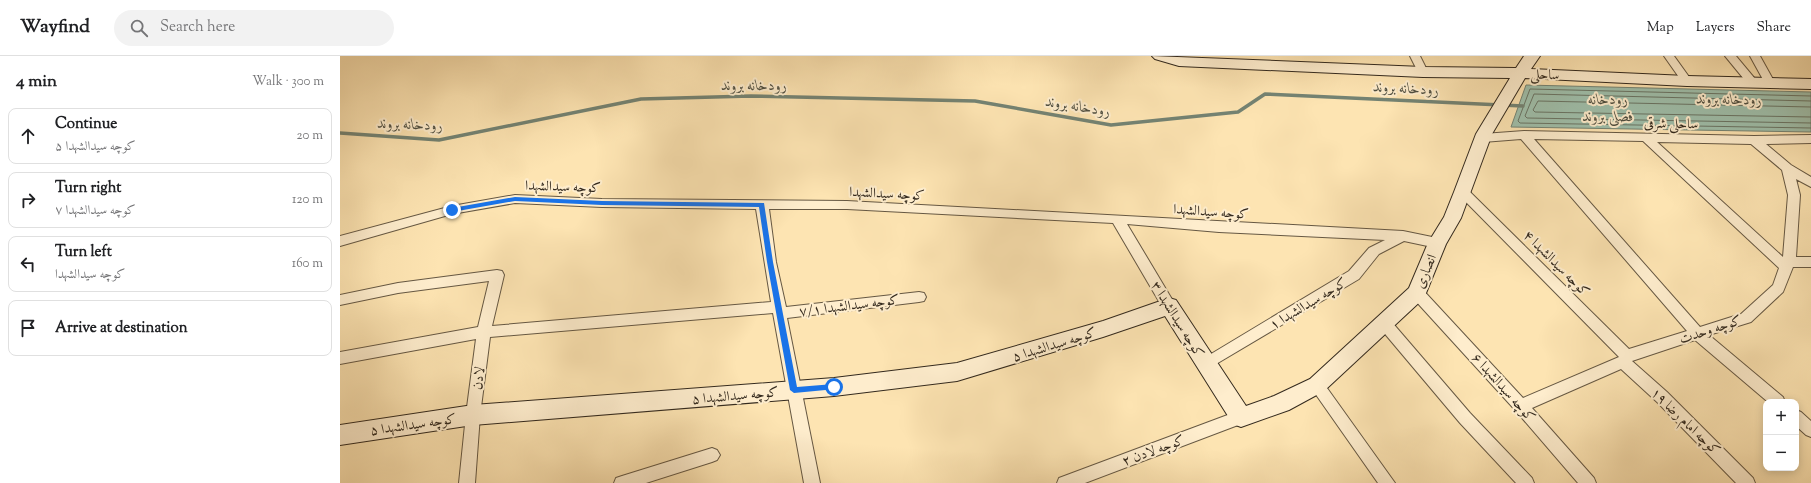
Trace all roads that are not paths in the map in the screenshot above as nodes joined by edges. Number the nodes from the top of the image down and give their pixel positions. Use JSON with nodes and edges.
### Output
{"nodes":[{"id":1,"x":1160,"y":56,"type":"edge"},
{"id":2,"x":1415,"y":56,"type":"edge"},
{"id":3,"x":1532,"y":56,"type":"edge"},
{"id":4,"x":1669,"y":56,"type":"edge"},
{"id":5,"x":1730,"y":56,"type":"edge"},
{"id":6,"x":1755,"y":56,"type":"edge"},
{"id":7,"x":1235,"y":60,"type":"edge"},
{"id":8,"x":1423,"y":72,"type":"junction"},
{"id":9,"x":1520,"y":73,"type":"junction"},
{"id":10,"x":1687,"y":81,"type":"junction"},
{"id":11,"x":1752,"y":82,"type":"junction"},
{"id":12,"x":1770,"y":83,"type":"junction"},
{"id":13,"x":1811,"y":84,"type":"edge"},
{"id":14,"x":1524,"y":134,"type":"junction"},
{"id":15,"x":1483,"y":136,"type":"junction"},
{"id":16,"x":1645,"y":137,"type":"junction"},
{"id":17,"x":1811,"y":139,"type":"edge"},
{"id":18,"x":1754,"y":140,"type":"junction"},
{"id":19,"x":1788,"y":168,"type":"junction"},
{"id":20,"x":1811,"y":183,"type":"edge"},
{"id":21,"x":1463,"y":192,"type":"junction"},
{"id":22,"x":762,"y":205,"type":"junction"},
{"id":23,"x":1117,"y":219,"type":"junction"},
{"id":24,"x":1403,"y":236,"type":"junction"},
{"id":25,"x":340,"y":241,"type":"edge"},
{"id":26,"x":1437,"y":243,"type":"junction"},
{"id":27,"x":1811,"y":262,"type":"edge"},
{"id":28,"x":1787,"y":264,"type":"junction"},
{"id":29,"x":1417,"y":293,"type":"junction"},
{"id":30,"x":919,"y":297,"type":"dead end"},
{"id":31,"x":340,"y":300,"type":"edge"},
{"id":32,"x":1169,"y":306,"type":"junction"},
{"id":33,"x":779,"y":310,"type":"junction"},
{"id":34,"x":1385,"y":324,"type":"junction"},
{"id":35,"x":484,"y":332,"type":"junction"},
{"id":36,"x":1696,"y":333,"type":"junction"},
{"id":37,"x":340,"y":358,"type":"edge"},
{"id":38,"x":1625,"y":359,"type":"junction"},
{"id":39,"x":1206,"y":364,"type":"junction"},
{"id":40,"x":1317,"y":385,"type":"junction"},
{"id":41,"x":794,"y":390,"type":"junction"},
{"id":42,"x":1774,"y":399,"type":"edge"},
{"id":43,"x":1521,"y":406,"type":"junction"},
{"id":44,"x":473,"y":416,"type":"junction"},
{"id":45,"x":1241,"y":418,"type":"junction"},
{"id":46,"x":1799,"y":420,"type":"edge"},
{"id":47,"x":1811,"y":430,"type":"edge"},
{"id":48,"x":340,"y":435,"type":"edge"},
{"id":49,"x":712,"y":455,"type":"dead end"},
{"id":50,"x":468,"y":483,"type":"edge"},
{"id":51,"x":622,"y":483,"type":"edge"},
{"id":52,"x":812,"y":483,"type":"edge"},
{"id":53,"x":1065,"y":483,"type":"edge"},
{"id":54,"x":1387,"y":483,"type":"edge"},
{"id":55,"x":1526,"y":483,"type":"edge"},
{"id":56,"x":1588,"y":483,"type":"edge"},
{"id":57,"x":1747,"y":483,"type":"edge"}],
"edges":[{"from":1,"to":7,"type":"main road","name":"ساحلی"},
{"from":2,"to":8,"type":"street"},
{"from":3,"to":9,"type":"main road","name":"انصاری"},
{"from":4,"to":10,"type":"street"},
{"from":5,"to":11,"type":"street"},
{"from":6,"to":12,"type":"street"},
{"from":7,"to":8,"type":"main road","name":"ساحلی"},
{"from":8,"to":9,"type":"main road","name":"ساحلی"},
{"from":9,"to":10,"type":"main road","name":"ساحلی"},
{"from":9,"to":15,"type":"main road","name":"انصاری"},
{"from":10,"to":11,"type":"main road","name":"ساحلی"},
{"from":11,"to":12,"type":"main road","name":"ساحلی"},
{"from":12,"to":13,"type":"main road","name":"ساحلی"},
{"from":14,"to":15,"type":"street","name":"ساحلی شرقی"},
{"from":14,"to":16,"type":"street","name":"ساحلی شرقی"},
{"from":14,"to":36,"type":"street"},
{"from":15,"to":21,"type":"main road","name":"انصاری"},
{"from":16,"to":18,"type":"street","name":"ساحلی شرقی"},
{"from":16,"to":28,"type":"street"},
{"from":17,"to":18,"type":"street","name":"ساحلی شرقی"},
{"from":18,"to":19,"type":"street"},
{"from":19,"to":20,"type":"street"},
{"from":19,"to":28,"type":"street","name":"کوچه وحدت"},
{"from":21,"to":26,"type":"main road","name":"انصاری"},
{"from":21,"to":38,"type":"street","name":"کوچه سیدالشهدا ۴"},
{"from":22,"to":23,"type":"street","name":"کوچه سیدالشهدا"},
{"from":22,"to":25,"type":"street","name":"کوچه سیدالشهدا"},
{"from":22,"to":33,"type":"street"},
{"from":23,"to":24,"type":"street","name":"کوچه سیدالشهدا"},
{"from":23,"to":32,"type":"street","name":"کوچه سیدالشهدا ۳"},
{"from":24,"to":26,"type":"street","name":"کوچه سیدالشهدا"},
{"from":24,"to":39,"type":"street","name":"کوچه سیدالشهدا ۱"},
{"from":26,"to":29,"type":"main road","name":"انصاری"},
{"from":27,"to":28,"type":"street"},
{"from":28,"to":36,"type":"street","name":"کوچه وحدت"},
{"from":29,"to":34,"type":"main road","name":"انصاری"},
{"from":29,"to":43,"type":"street","name":"کوچه سیدالشهدا ۶"},
{"from":30,"to":33,"type":"street","name":"کوچه سیدالشهدا ۷/۱"},
{"from":31,"to":35,"type":"street","name":"لادن"},
{"from":32,"to":39,"type":"main road","name":"کوچه سیدالشهدا ۳"},
{"from":32,"to":41,"type":"main road","name":"کوچه سیدالشهدا ۵"},
{"from":33,"to":35,"type":"street","name":"کوچه سیدالشهدا ۷/۱"},
{"from":33,"to":41,"type":"street"},
{"from":34,"to":40,"type":"main road","name":"انصاری"},
{"from":34,"to":55,"type":"street"},
{"from":35,"to":37,"type":"street","name":"کوچه سیدالشهدا ۷/۱"},
{"from":35,"to":44,"type":"street","name":"لادن"},
{"from":36,"to":38,"type":"street","name":"کوچه وحدت"},
{"from":36,"to":42,"type":"street"},
{"from":38,"to":43,"type":"street","name":"کوچه وحدت"},
{"from":38,"to":57,"type":"street","name":"کوچه امام رضا ۱۹"},
{"from":39,"to":45,"type":"main road","name":"کوچه سیدالشهدا ۳"},
{"from":40,"to":45,"type":"main road","name":"انصاری"},
{"from":40,"to":54,"type":"street"},
{"from":41,"to":44,"type":"main road","name":"کوچه سیدالشهدا ۵"},
{"from":41,"to":52,"type":"street"},
{"from":43,"to":56,"type":"street","name":"کوچه سیدالشهدا ۶"},
{"from":44,"to":48,"type":"main road","name":"کوچه سیدالشهدا ۵"},
{"from":44,"to":50,"type":"street","name":"لادن"},
{"from":45,"to":53,"type":"street","name":"کوچه لادن ۲"},
{"from":46,"to":47,"type":"street"},
{"from":49,"to":51,"type":"street"}]}
